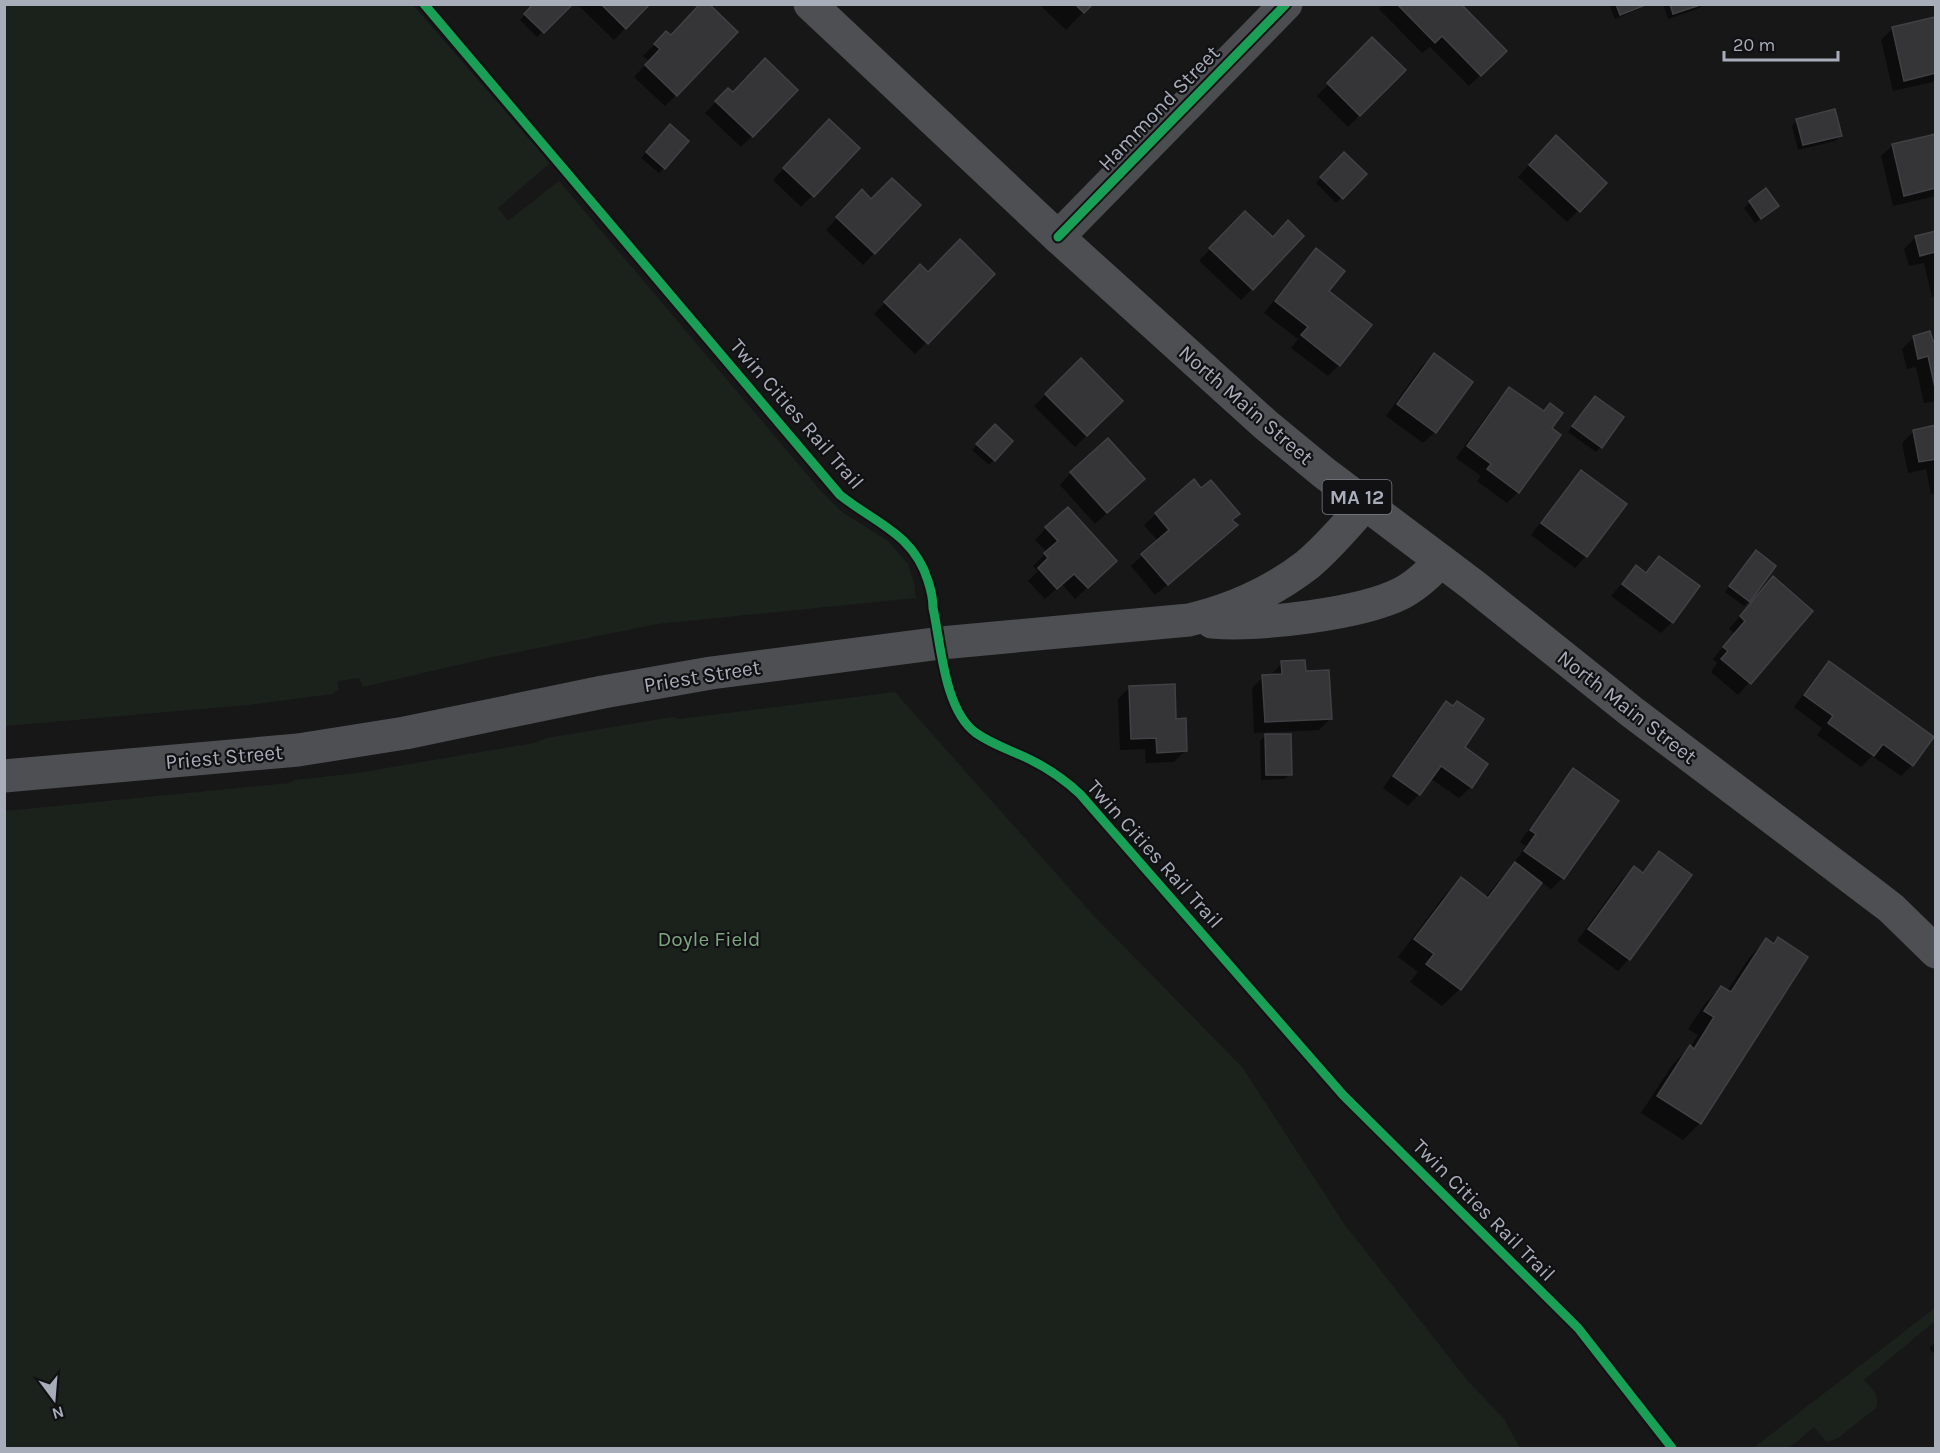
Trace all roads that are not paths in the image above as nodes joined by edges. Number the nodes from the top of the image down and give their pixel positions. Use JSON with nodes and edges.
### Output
{"nodes":[{"id":1,"x":810,"y":4,"type":"edge"},
{"id":2,"x":1286,"y":4,"type":"edge"},
{"id":3,"x":1058,"y":237,"type":"junction"},
{"id":4,"x":1366,"y":504,"type":"junction"},
{"id":5,"x":1441,"y":561,"type":"junction"},
{"id":6,"x":1189,"y":620,"type":"junction"},
{"id":7,"x":4,"y":776,"type":"edge"},
{"id":8,"x":1935,"y":952,"type":"edge"}],
"edges":[{"from":1,"to":3,"type":"main road","name":"North Main Street","number":"MA 12"},
{"from":2,"to":3,"type":"street","name":"Hammond Street"},
{"from":3,"to":4,"type":"main road","name":"North Main Street","number":"MA 12"},
{"from":4,"to":5,"type":"main road","name":"North Main Street","number":"MA 12"},
{"from":4,"to":6,"type":"main road","name":"Priest Street"},
{"from":5,"to":6,"type":"main road"},
{"from":5,"to":8,"type":"main road","name":"North Main Street","number":"MA 12"},
{"from":6,"to":7,"type":"main road","name":"Priest Street"}]}
